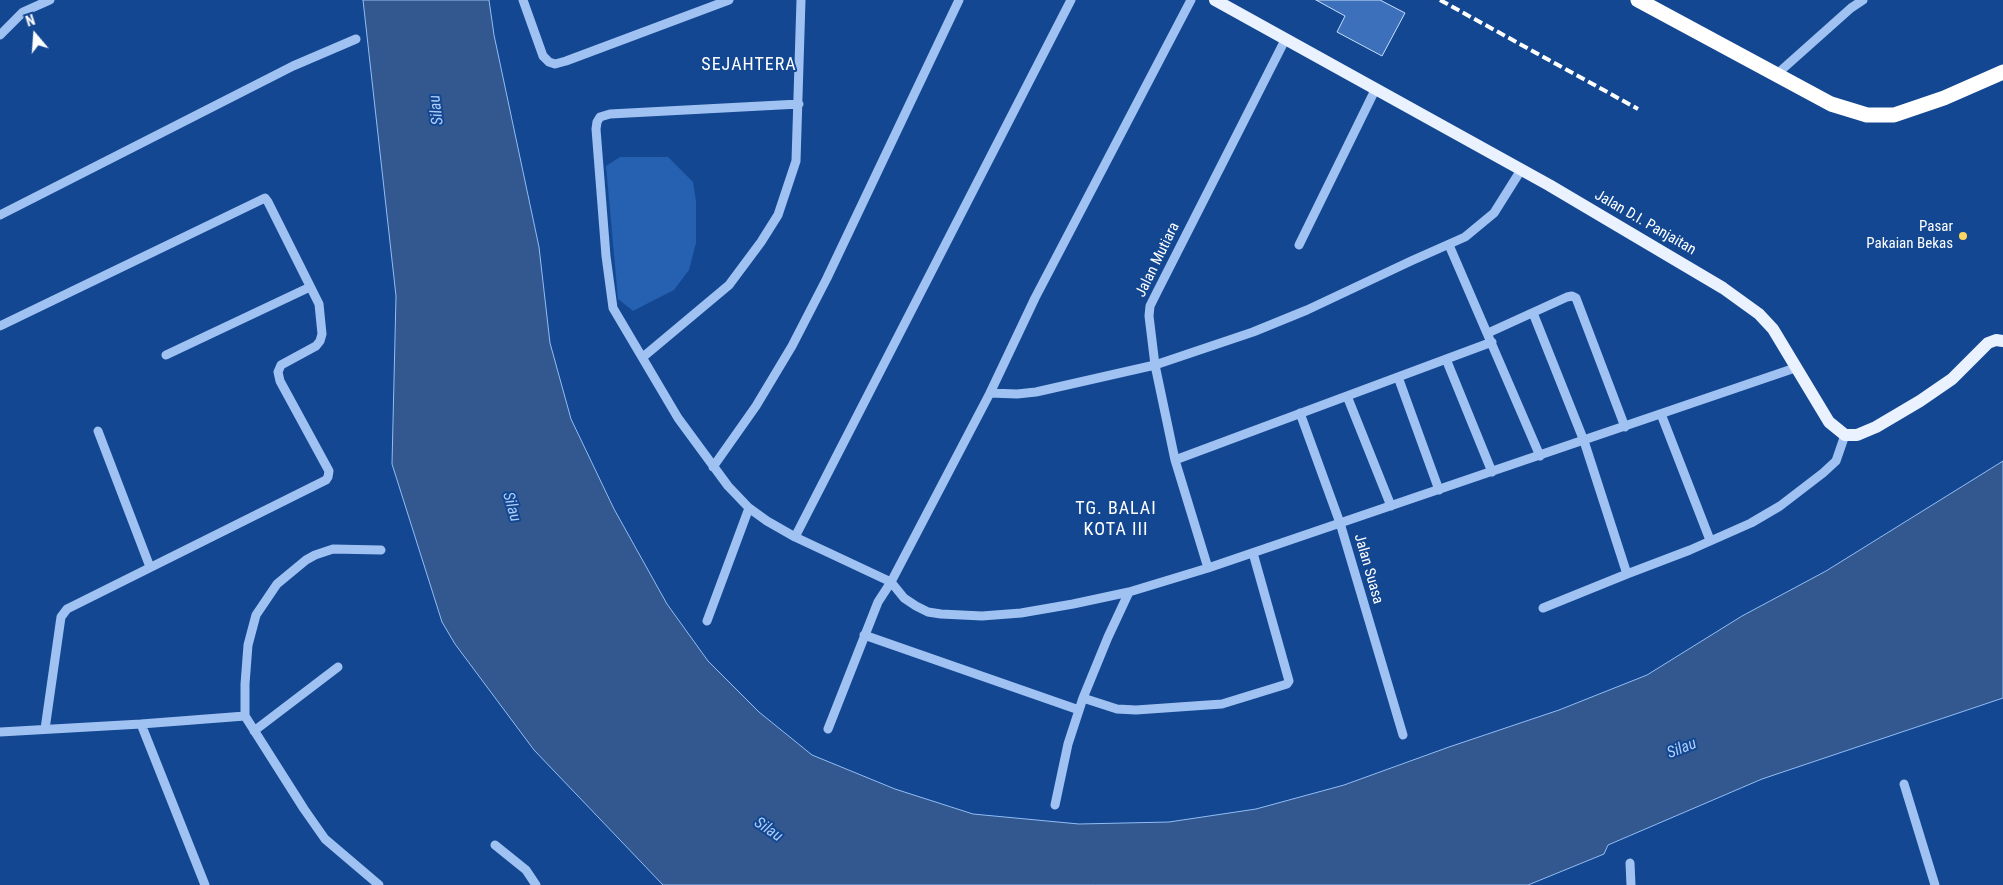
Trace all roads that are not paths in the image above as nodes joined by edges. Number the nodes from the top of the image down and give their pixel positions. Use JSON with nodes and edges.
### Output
{"nodes":[{"id":1,"x":50,"y":0,"type":"edge"},
{"id":2,"x":523,"y":0,"type":"edge"},
{"id":3,"x":729,"y":0,"type":"edge"},
{"id":4,"x":800,"y":0,"type":"edge"},
{"id":5,"x":959,"y":0,"type":"edge"},
{"id":6,"x":1071,"y":0,"type":"edge"},
{"id":7,"x":1191,"y":0,"type":"edge"},
{"id":8,"x":1215,"y":0,"type":"edge"},
{"id":9,"x":1638,"y":0,"type":"edge"},
{"id":10,"x":1863,"y":0,"type":"edge"},
{"id":11,"x":0,"y":35,"type":"edge"},
{"id":12,"x":356,"y":39,"type":"dead end"},
{"id":13,"x":1286,"y":40,"type":"junction"},
{"id":14,"x":2003,"y":72,"type":"edge"},
{"id":15,"x":1777,"y":74,"type":"junction"},
{"id":16,"x":1376,"y":88,"type":"junction"},
{"id":17,"x":798,"y":104,"type":"junction"},
{"id":18,"x":1521,"y":170,"type":"junction"},
{"id":19,"x":0,"y":215,"type":"edge"},
{"id":20,"x":1299,"y":245,"type":"dead end"},
{"id":21,"x":1449,"y":245,"type":"junction"},
{"id":22,"x":310,"y":287,"type":"junction"},
{"id":23,"x":1533,"y":313,"type":"junction"},
{"id":24,"x":0,"y":326,"type":"edge"},
{"id":25,"x":1490,"y":337,"type":"junction"},
{"id":26,"x":2003,"y":341,"type":"edge"},
{"id":27,"x":166,"y":355,"type":"dead end"},
{"id":28,"x":643,"y":357,"type":"junction"},
{"id":29,"x":1446,"y":359,"type":"junction"},
{"id":30,"x":1155,"y":365,"type":"junction"},
{"id":31,"x":1795,"y":368,"type":"junction"},
{"id":32,"x":1398,"y":377,"type":"junction"},
{"id":33,"x":990,"y":393,"type":"junction"},
{"id":34,"x":1347,"y":396,"type":"junction"},
{"id":35,"x":1300,"y":414,"type":"junction"},
{"id":36,"x":1661,"y":414,"type":"junction"},
{"id":37,"x":1625,"y":427,"type":"junction"},
{"id":38,"x":98,"y":431,"type":"dead end"},
{"id":39,"x":1845,"y":435,"type":"junction"},
{"id":40,"x":1584,"y":441,"type":"junction"},
{"id":41,"x":1540,"y":456,"type":"junction"},
{"id":42,"x":1175,"y":460,"type":"junction"},
{"id":43,"x":713,"y":466,"type":"junction"},
{"id":44,"x":1492,"y":472,"type":"junction"},
{"id":45,"x":1439,"y":490,"type":"junction"},
{"id":46,"x":1391,"y":506,"type":"junction"},
{"id":47,"x":749,"y":508,"type":"junction"},
{"id":48,"x":1340,"y":523,"type":"junction"},
{"id":49,"x":795,"y":537,"type":"junction"},
{"id":50,"x":1710,"y":540,"type":"junction"},
{"id":51,"x":381,"y":550,"type":"dead end"},
{"id":52,"x":1253,"y":553,"type":"junction"},
{"id":53,"x":150,"y":567,"type":"junction"},
{"id":54,"x":1208,"y":568,"type":"junction"},
{"id":55,"x":1627,"y":574,"type":"junction"},
{"id":56,"x":891,"y":582,"type":"junction"},
{"id":57,"x":1129,"y":592,"type":"junction"},
{"id":58,"x":1543,"y":608,"type":"dead end"},
{"id":59,"x":707,"y":621,"type":"dead end"},
{"id":60,"x":864,"y":636,"type":"junction"},
{"id":61,"x":338,"y":667,"type":"dead end"},
{"id":62,"x":1083,"y":698,"type":"junction"},
{"id":63,"x":1079,"y":710,"type":"junction"},
{"id":64,"x":245,"y":716,"type":"junction"},
{"id":65,"x":141,"y":724,"type":"junction"},
{"id":66,"x":45,"y":729,"type":"junction"},
{"id":67,"x":828,"y":729,"type":"dead end"},
{"id":68,"x":254,"y":731,"type":"junction"},
{"id":69,"x":0,"y":732,"type":"edge"},
{"id":70,"x":1403,"y":735,"type":"dead end"},
{"id":71,"x":1904,"y":784,"type":"dead end"},
{"id":72,"x":1055,"y":804,"type":"dead end"},
{"id":73,"x":495,"y":845,"type":"dead end"},
{"id":74,"x":1630,"y":863,"type":"dead end"},
{"id":75,"x":205,"y":885,"type":"edge"},
{"id":76,"x":379,"y":885,"type":"edge"},
{"id":77,"x":536,"y":885,"type":"edge"},
{"id":78,"x":1631,"y":885,"type":"edge"},
{"id":79,"x":1935,"y":885,"type":"edge"}],
"edges":[{"from":1,"to":11,"type":"street"},
{"from":2,"to":3,"type":"street"},
{"from":4,"to":17,"type":"street"},
{"from":5,"to":43,"type":"street"},
{"from":6,"to":49,"type":"street"},
{"from":7,"to":33,"type":"street"},
{"from":8,"to":13,"type":"main road","name":"Jalan D.I. Panjaitan"},
{"from":9,"to":15,"type":"highway"},
{"from":10,"to":15,"type":"street"},
{"from":12,"to":19,"type":"street"},
{"from":13,"to":16,"type":"main road","name":"Jalan D.I. Panjaitan"},
{"from":13,"to":30,"type":"street","name":"Jalan Mutiara"},
{"from":14,"to":15,"type":"highway"},
{"from":16,"to":18,"type":"main road","name":"Jalan D.I. Panjaitan"},
{"from":16,"to":20,"type":"street"},
{"from":17,"to":28,"type":"street"},
{"from":17,"to":28,"type":"street"},
{"from":18,"to":21,"type":"street"},
{"from":18,"to":31,"type":"main road","name":"Jalan D.I. Panjaitan"},
{"from":21,"to":25,"type":"street"},
{"from":21,"to":30,"type":"street"},
{"from":22,"to":24,"type":"street"},
{"from":22,"to":27,"type":"street"},
{"from":22,"to":53,"type":"street"},
{"from":23,"to":25,"type":"street"},
{"from":23,"to":37,"type":"street"},
{"from":23,"to":40,"type":"street"},
{"from":25,"to":29,"type":"street"},
{"from":25,"to":41,"type":"street"},
{"from":26,"to":39,"type":"main road"},
{"from":28,"to":43,"type":"street"},
{"from":29,"to":32,"type":"street"},
{"from":29,"to":44,"type":"street"},
{"from":30,"to":33,"type":"street"},
{"from":30,"to":42,"type":"street","name":"Jalan Mutiara"},
{"from":31,"to":36,"type":"street"},
{"from":31,"to":39,"type":"main road","name":"Jalan D.I. Panjaitan"},
{"from":32,"to":34,"type":"street"},
{"from":32,"to":45,"type":"street"},
{"from":33,"to":56,"type":"street"},
{"from":34,"to":35,"type":"street"},
{"from":34,"to":46,"type":"street"},
{"from":35,"to":42,"type":"street"},
{"from":35,"to":48,"type":"street","name":"Jalan Suasa"},
{"from":36,"to":37,"type":"street"},
{"from":36,"to":50,"type":"street"},
{"from":37,"to":40,"type":"street"},
{"from":38,"to":53,"type":"street"},
{"from":39,"to":50,"type":"street"},
{"from":40,"to":41,"type":"street"},
{"from":40,"to":55,"type":"street"},
{"from":41,"to":44,"type":"street"},
{"from":42,"to":54,"type":"street","name":"Jalan Mutiara"},
{"from":43,"to":47,"type":"street"},
{"from":44,"to":45,"type":"street"},
{"from":45,"to":46,"type":"street"},
{"from":46,"to":48,"type":"street"},
{"from":47,"to":49,"type":"street"},
{"from":47,"to":59,"type":"street"},
{"from":48,"to":52,"type":"street"},
{"from":48,"to":70,"type":"street","name":"Jalan Suasa"},
{"from":49,"to":56,"type":"street"},
{"from":50,"to":55,"type":"street"},
{"from":51,"to":64,"type":"street"},
{"from":52,"to":54,"type":"street"},
{"from":52,"to":62,"type":"street"},
{"from":53,"to":66,"type":"street"},
{"from":54,"to":57,"type":"street"},
{"from":55,"to":58,"type":"street"},
{"from":56,"to":57,"type":"street"},
{"from":56,"to":60,"type":"street"},
{"from":57,"to":62,"type":"street"},
{"from":60,"to":63,"type":"street"},
{"from":60,"to":67,"type":"street"},
{"from":61,"to":68,"type":"street"},
{"from":62,"to":63,"type":"street"},
{"from":63,"to":72,"type":"street"},
{"from":64,"to":65,"type":"street"},
{"from":64,"to":68,"type":"street"},
{"from":65,"to":66,"type":"street"},
{"from":65,"to":75,"type":"street"},
{"from":66,"to":69,"type":"street"},
{"from":68,"to":76,"type":"street"},
{"from":71,"to":79,"type":"street"},
{"from":73,"to":77,"type":"street"},
{"from":74,"to":78,"type":"street"}]}
